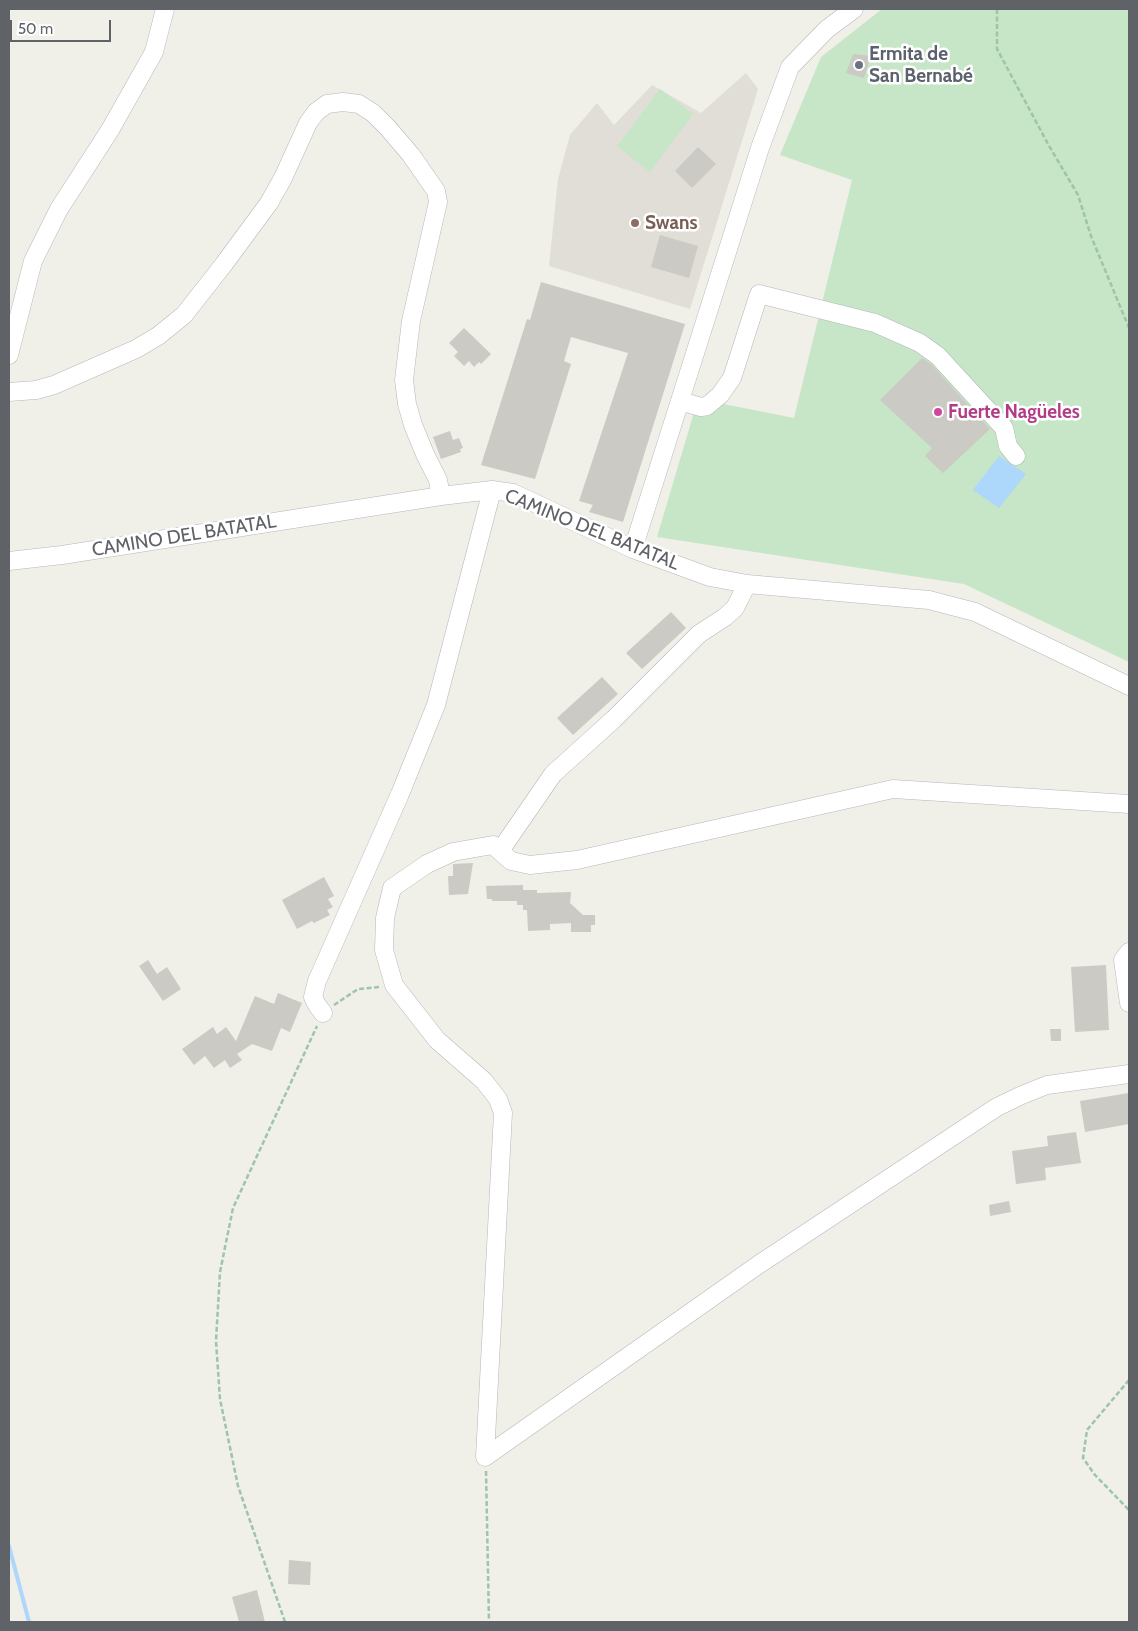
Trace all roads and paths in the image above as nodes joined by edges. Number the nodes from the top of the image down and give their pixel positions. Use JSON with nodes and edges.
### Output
{"nodes":[{"id":1,"x":166,"y":9,"type":"edge"},
{"id":2,"x":854,"y":9,"type":"edge"},
{"id":3,"x":997,"y":9,"type":"edge"},
{"id":4,"x":1129,"y":328,"type":"edge"},
{"id":5,"x":9,"y":355,"type":"edge"},
{"id":6,"x":9,"y":392,"type":"edge"},
{"id":7,"x":680,"y":401,"type":"junction"},
{"id":8,"x":1016,"y":456,"type":"dead end"},
{"id":9,"x":492,"y":490,"type":"junction"},
{"id":10,"x":441,"y":496,"type":"junction"},
{"id":11,"x":633,"y":549,"type":"junction"},
{"id":12,"x":9,"y":561,"type":"edge"},
{"id":13,"x":747,"y":584,"type":"junction"},
{"id":14,"x":1129,"y":686,"type":"edge"},
{"id":15,"x":1129,"y":804,"type":"edge"},
{"id":16,"x":500,"y":851,"type":"junction"},
{"id":17,"x":1129,"y":952,"type":"edge"},
{"id":18,"x":394,"y":985,"type":"junction"},
{"id":19,"x":1129,"y":1002,"type":"edge"},
{"id":20,"x":323,"y":1012,"type":"junction"},
{"id":21,"x":1129,"y":1074,"type":"edge"},
{"id":22,"x":1129,"y":1380,"type":"edge"},
{"id":23,"x":486,"y":1457,"type":"junction"},
{"id":24,"x":1129,"y":1510,"type":"edge"},
{"id":25,"x":285,"y":1622,"type":"edge"},
{"id":26,"x":489,"y":1622,"type":"edge"}],
"edges":[{"from":1,"to":5,"type":"street"},
{"from":2,"to":7,"type":"street"},
{"from":3,"to":4,"type":"path"},
{"from":6,"to":10,"type":"street"},
{"from":7,"to":8,"type":"street"},
{"from":7,"to":11,"type":"street"},
{"from":9,"to":10,"type":"street","name":"CAMINO DEL BATATAL"},
{"from":9,"to":11,"type":"street","name":"CAMINO DEL BATATAL"},
{"from":9,"to":20,"type":"street"},
{"from":10,"to":12,"type":"street","name":"CAMINO DEL BATATAL"},
{"from":11,"to":13,"type":"street","name":"CAMINO DEL BATATAL"},
{"from":13,"to":14,"type":"street","name":"CAMINO DEL BATATAL"},
{"from":13,"to":16,"type":"street"},
{"from":15,"to":16,"type":"street"},
{"from":16,"to":18,"type":"street"},
{"from":17,"to":19,"type":"street"},
{"from":18,"to":20,"type":"path"},
{"from":18,"to":23,"type":"street"},
{"from":20,"to":25,"type":"path"},
{"from":21,"to":23,"type":"street"},
{"from":22,"to":24,"type":"path"},
{"from":23,"to":26,"type":"path"}]}
